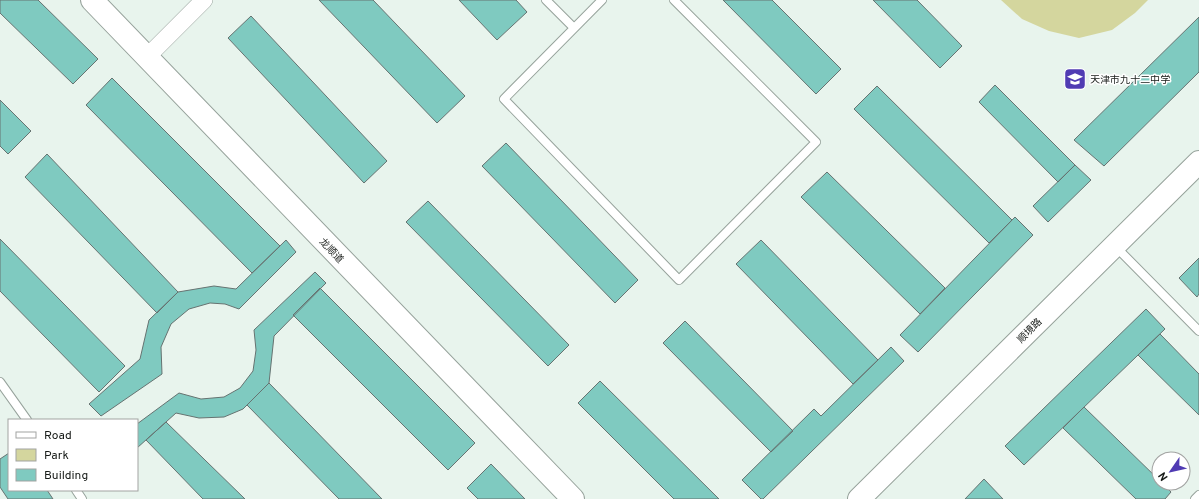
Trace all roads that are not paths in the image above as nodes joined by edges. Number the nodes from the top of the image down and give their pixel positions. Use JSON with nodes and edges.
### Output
{"nodes":[{"id":1,"x":92,"y":0,"type":"edge"},
{"id":2,"x":204,"y":0,"type":"edge"},
{"id":3,"x":546,"y":0,"type":"edge"},
{"id":4,"x":602,"y":0,"type":"edge"},
{"id":5,"x":674,"y":0,"type":"edge"},
{"id":6,"x":574,"y":28,"type":"junction"},
{"id":7,"x":147,"y":57,"type":"junction"},
{"id":8,"x":1199,"y":162,"type":"edge"},
{"id":9,"x":1115,"y":245,"type":"junction"},
{"id":10,"x":1199,"y":331,"type":"edge"},
{"id":11,"x":0,"y":382,"type":"edge"},
{"id":12,"x":26,"y":419,"type":"edge"},
{"id":13,"x":1199,"y":494,"type":"edge"},
{"id":14,"x":573,"y":499,"type":"edge"},
{"id":15,"x":859,"y":499,"type":"edge"},
{"id":16,"x":1195,"y":499,"type":"edge"}],
"edges":[{"from":1,"to":7,"type":"street","name":"龙顺道"},
{"from":2,"to":7,"type":"street"},
{"from":3,"to":6,"type":"lane"},
{"from":4,"to":6,"type":"lane"},
{"from":5,"to":6,"type":"lane"},
{"from":7,"to":14,"type":"street","name":"龙顺道"},
{"from":8,"to":9,"type":"street","name":"顺境路"},
{"from":9,"to":10,"type":"lane"},
{"from":9,"to":15,"type":"street","name":"顺境路"},
{"from":11,"to":12,"type":"lane"},
{"from":13,"to":16,"type":"lane"}]}
